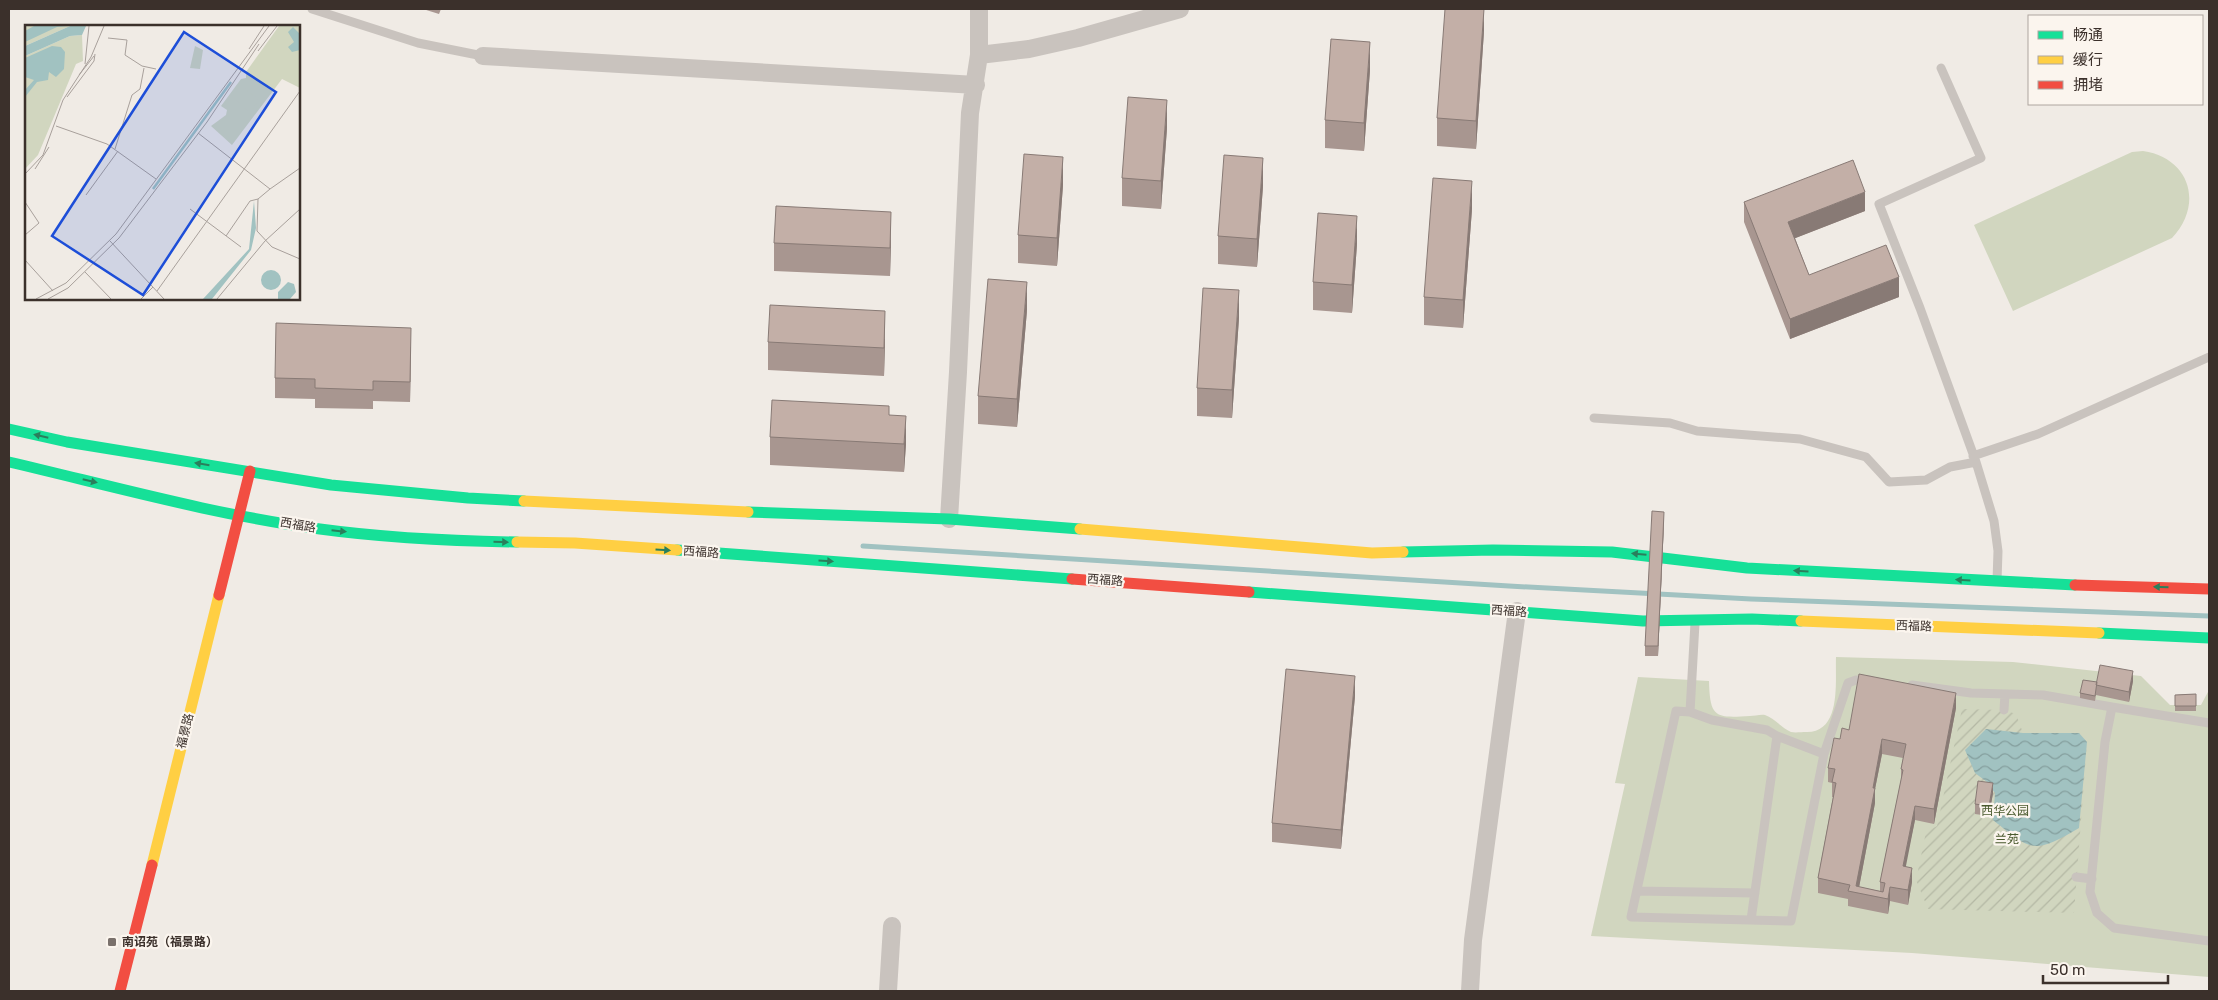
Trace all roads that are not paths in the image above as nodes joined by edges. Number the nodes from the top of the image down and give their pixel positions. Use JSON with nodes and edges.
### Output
{"nodes":[{"id":1,"x":312,"y":9,"type":"edge"},
{"id":2,"x":979,"y":9,"type":"edge"},
{"id":3,"x":1180,"y":9,"type":"edge"},
{"id":4,"x":979,"y":55,"type":"junction"},
{"id":5,"x":483,"y":56,"type":"joint"},
{"id":6,"x":1941,"y":68,"type":"dead end"},
{"id":7,"x":976,"y":85,"type":"junction"},
{"id":8,"x":2209,"y":357,"type":"edge"},
{"id":9,"x":1594,"y":418,"type":"dead end"},
{"id":10,"x":9,"y":429,"type":"edge"},
{"id":11,"x":1975,"y":459,"type":"junction"},
{"id":12,"x":9,"y":462,"type":"edge"},
{"id":13,"x":250,"y":471,"type":"junction"},
{"id":14,"x":239,"y":515,"type":"junction"},
{"id":15,"x":949,"y":519,"type":"junction"},
{"id":16,"x":1997,"y":582,"type":"junction"},
{"id":17,"x":2209,"y":589,"type":"edge"},
{"id":18,"x":1517,"y":611,"type":"junction"},
{"id":19,"x":1695,"y":620,"type":"junction"},
{"id":20,"x":2209,"y":638,"type":"edge"},
{"id":21,"x":1874,"y":680,"type":"edge"},
{"id":22,"x":1903,"y":684,"type":"edge"},
{"id":23,"x":2005,"y":694,"type":"junction"},
{"id":24,"x":2112,"y":707,"type":"junction"},
{"id":25,"x":2004,"y":710,"type":"dead end"},
{"id":26,"x":1690,"y":712,"type":"junction"},
{"id":27,"x":2209,"y":723,"type":"edge"},
{"id":28,"x":1777,"y":736,"type":"junction"},
{"id":29,"x":1824,"y":754,"type":"junction"},
{"id":30,"x":2076,"y":877,"type":"dead end"},
{"id":31,"x":2092,"y":878,"type":"junction"},
{"id":32,"x":1637,"y":891,"type":"junction"},
{"id":33,"x":1755,"y":893,"type":"junction"},
{"id":34,"x":1751,"y":920,"type":"junction"},
{"id":35,"x":892,"y":926,"type":"dead end"},
{"id":36,"x":2209,"y":941,"type":"edge"},
{"id":37,"x":120,"y":991,"type":"edge"},
{"id":38,"x":888,"y":991,"type":"edge"},
{"id":39,"x":1470,"y":991,"type":"edge"}],
"edges":[{"from":1,"to":5,"type":"lane"},
{"from":2,"to":4,"type":"street"},
{"from":3,"to":4,"type":"street"},
{"from":4,"to":7,"type":"street"},
{"from":5,"to":7,"type":"street"},
{"from":6,"to":11,"type":"lane"},
{"from":7,"to":15,"type":"street"},
{"from":8,"to":11,"type":"lane"},
{"from":9,"to":11,"type":"lane"},
{"from":13,"to":10,"type":"main road","one_way":true},
{"from":11,"to":16,"type":"lane"},
{"from":12,"to":14,"type":"main road","name":"西福路","one_way":true},
{"from":13,"to":14,"type":"main road","name":"福景路"},
{"from":13,"to":15,"type":"main road"},
{"from":14,"to":18,"type":"main road","name":"西福路","one_way":true},
{"from":14,"to":37,"type":"main road","name":"福景路"},
{"from":16,"to":15,"type":"main road","one_way":true},
{"from":17,"to":16,"type":"main road","one_way":true},
{"from":18,"to":19,"type":"main road","name":"西福路"},
{"from":18,"to":39,"type":"street"},
{"from":19,"to":20,"type":"main road","name":"西福路"},
{"from":19,"to":26,"type":"lane"},
{"from":21,"to":29,"type":"lane"},
{"from":22,"to":23,"type":"lane"},
{"from":23,"to":24,"type":"lane"},
{"from":23,"to":25,"type":"lane"},
{"from":24,"to":27,"type":"lane"},
{"from":24,"to":31,"type":"lane"},
{"from":26,"to":28,"type":"lane"},
{"from":26,"to":32,"type":"lane"},
{"from":28,"to":29,"type":"lane"},
{"from":28,"to":33,"type":"lane"},
{"from":29,"to":34,"type":"lane"},
{"from":30,"to":31,"type":"lane"},
{"from":31,"to":36,"type":"lane"},
{"from":32,"to":33,"type":"lane"},
{"from":32,"to":34,"type":"lane"},
{"from":33,"to":34,"type":"lane"},
{"from":35,"to":38,"type":"street"}]}
